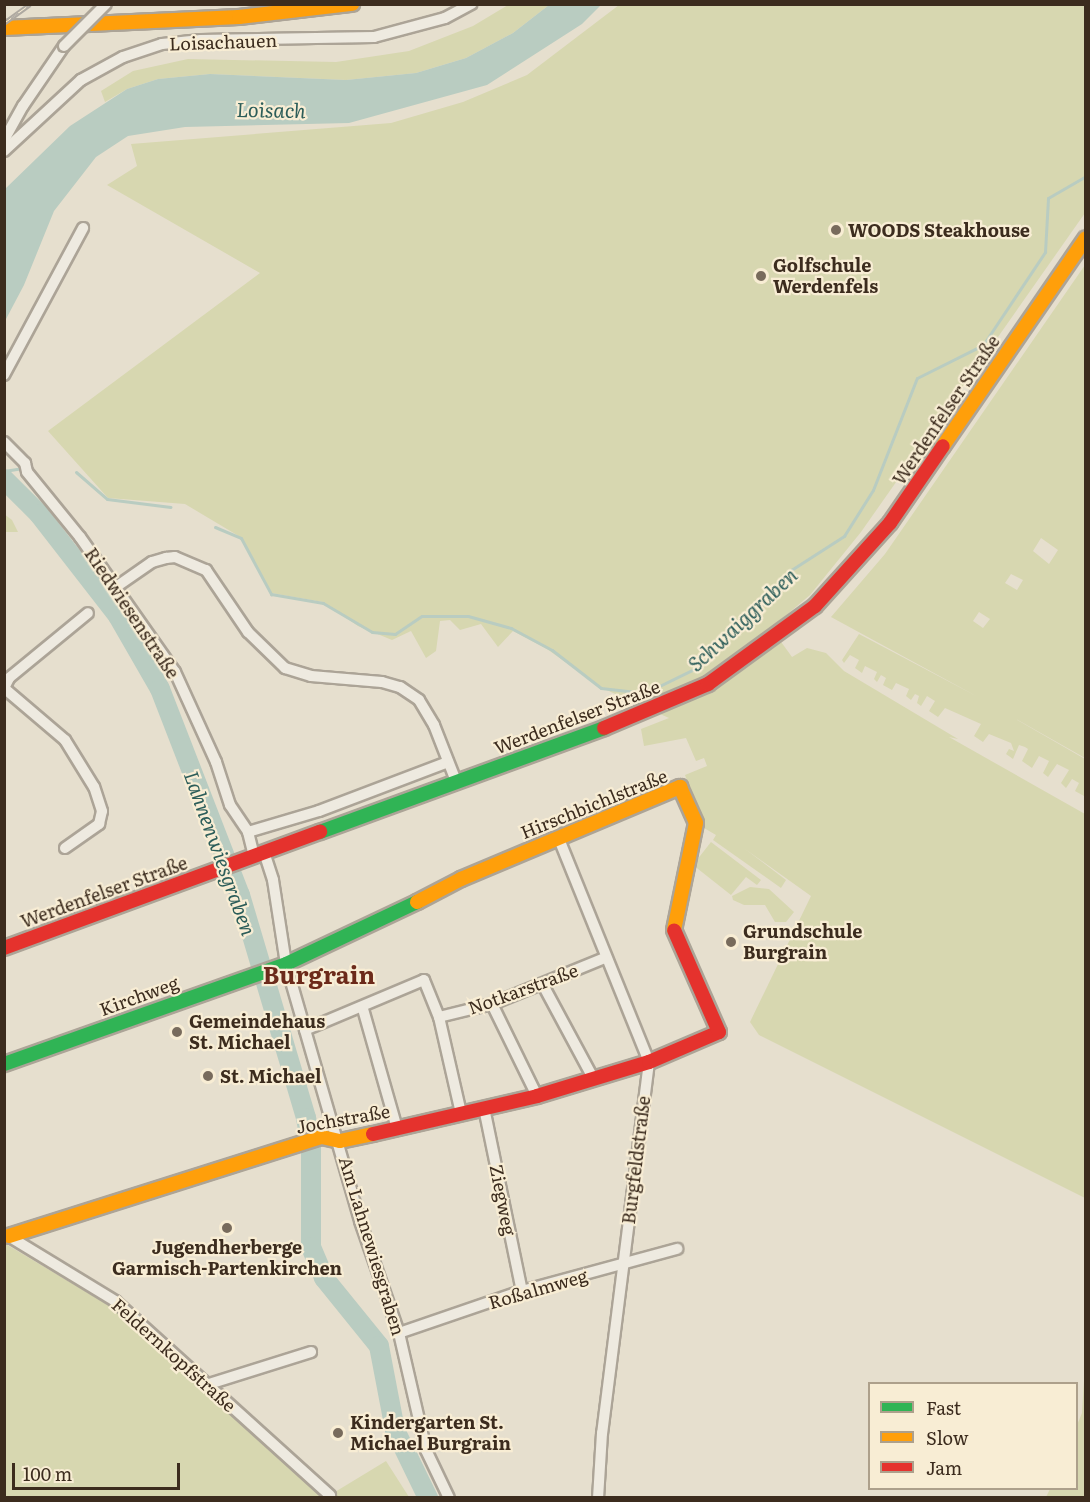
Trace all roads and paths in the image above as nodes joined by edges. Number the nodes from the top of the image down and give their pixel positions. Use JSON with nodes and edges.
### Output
{"nodes":[{"id":1,"x":105,"y":4,"type":"edge"},
{"id":2,"x":352,"y":4,"type":"edge"},
{"id":3,"x":471,"y":4,"type":"edge"},
{"id":4,"x":4,"y":28,"type":"edge"},
{"id":5,"x":4,"y":140,"type":"edge"},
{"id":6,"x":4,"y":151,"type":"edge"},
{"id":7,"x":83,"y":228,"type":"dead end"},
{"id":8,"x":1086,"y":238,"type":"edge"},
{"id":9,"x":4,"y":375,"type":"edge"},
{"id":10,"x":4,"y":442,"type":"edge"},
{"id":11,"x":116,"y":587,"type":"junction"},
{"id":12,"x":88,"y":613,"type":"dead end"},
{"id":13,"x":6,"y":678,"type":"edge"},
{"id":14,"x":448,"y":762,"type":"junction"},
{"id":15,"x":456,"y":781,"type":"junction"},
{"id":16,"x":248,"y":832,"type":"junction"},
{"id":17,"x":559,"y":839,"type":"junction"},
{"id":18,"x":65,"y":848,"type":"dead end"},
{"id":19,"x":259,"y":854,"type":"junction"},
{"id":20,"x":4,"y":948,"type":"edge"},
{"id":21,"x":605,"y":958,"type":"junction"},
{"id":22,"x":286,"y":964,"type":"junction"},
{"id":23,"x":543,"y":985,"type":"junction"},
{"id":24,"x":492,"y":1004,"type":"junction"},
{"id":25,"x":363,"y":1009,"type":"junction"},
{"id":26,"x":440,"y":1017,"type":"junction"},
{"id":27,"x":305,"y":1030,"type":"junction"},
{"id":28,"x":719,"y":1032,"type":"joint"},
{"id":29,"x":650,"y":1062,"type":"junction"},
{"id":30,"x":4,"y":1064,"type":"edge"},
{"id":31,"x":593,"y":1078,"type":"junction"},
{"id":32,"x":537,"y":1096,"type":"junction"},
{"id":33,"x":484,"y":1108,"type":"junction"},
{"id":34,"x":461,"y":1113,"type":"junction"},
{"id":35,"x":397,"y":1128,"type":"junction"},
{"id":36,"x":340,"y":1141,"type":"junction"},
{"id":37,"x":7,"y":1235,"type":"edge"},
{"id":38,"x":677,"y":1249,"type":"dead end"},
{"id":39,"x":624,"y":1266,"type":"junction"},
{"id":40,"x":522,"y":1291,"type":"junction"},
{"id":41,"x":399,"y":1332,"type":"junction"},
{"id":42,"x":311,"y":1352,"type":"dead end"},
{"id":43,"x":209,"y":1384,"type":"junction"},
{"id":44,"x":330,"y":1495,"type":"dead end"},
{"id":45,"x":450,"y":1497,"type":"edge"},
{"id":46,"x":598,"y":1497,"type":"edge"}],
"edges":[{"from":1,"to":5,"type":"street","bridge":true},
{"from":2,"to":4,"type":"street"},
{"from":3,"to":6,"type":"street","name":"Loisachauen"},
{"from":7,"to":9,"type":"street"},
{"from":8,"to":15,"type":"street","name":"Werdenfelser Straße"},
{"from":10,"to":11,"type":"street","name":"Riedwiesenstraße"},
{"from":11,"to":14,"type":"street"},
{"from":11,"to":16,"type":"street","name":"Riedwiesenstraße"},
{"from":12,"to":13,"type":"street"},
{"from":13,"to":18,"type":"street"},
{"from":14,"to":15,"type":"street"},
{"from":14,"to":16,"type":"street"},
{"from":15,"to":19,"type":"street","name":"Werdenfelser Straße"},
{"from":16,"to":19,"type":"street","name":"Riedwiesenstraße"},
{"from":17,"to":21,"type":"street"},
{"from":17,"to":22,"type":"street","name":"Hirschbichlstraße"},
{"from":17,"to":28,"type":"street","name":"Hirschbichlstraße"},
{"from":19,"to":20,"type":"street","name":"Werdenfelser Straße"},
{"from":19,"to":22,"type":"street","name":"Am Lahnewiesgraben"},
{"from":21,"to":23,"type":"street","name":"Notkarstraße"},
{"from":21,"to":29,"type":"street"},
{"from":22,"to":27,"type":"street","name":"Am Lahnewiesgraben"},
{"from":22,"to":30,"type":"street","name":"Kirchweg"},
{"from":23,"to":24,"type":"street","name":"Notkarstraße"},
{"from":23,"to":31,"type":"street"},
{"from":24,"to":26,"type":"street","name":"Notkarstraße"},
{"from":24,"to":32,"type":"street"},
{"from":25,"to":26,"type":"street"},
{"from":25,"to":27,"type":"street"},
{"from":25,"to":35,"type":"street"},
{"from":26,"to":34,"type":"street"},
{"from":27,"to":36,"type":"street","name":"Am Lahnewiesgraben"},
{"from":28,"to":29,"type":"street","name":"Jochstraße"},
{"from":29,"to":31,"type":"street","name":"Jochstraße"},
{"from":29,"to":39,"type":"street","name":"Burgfeldstraße"},
{"from":31,"to":32,"type":"street","name":"Jochstraße"},
{"from":32,"to":33,"type":"street","name":"Jochstraße"},
{"from":33,"to":34,"type":"street","name":"Jochstraße"},
{"from":33,"to":40,"type":"street","name":"Ziegweg"},
{"from":34,"to":35,"type":"street","name":"Jochstraße"},
{"from":35,"to":36,"type":"street","name":"Jochstraße"},
{"from":36,"to":37,"type":"street","name":"Jochstraße"},
{"from":36,"to":41,"type":"street","name":"Am Lahnewiesgraben"},
{"from":37,"to":43,"type":"street","name":"Feldernkopfstraße"},
{"from":38,"to":39,"type":"street","name":"Roßalmweg"},
{"from":39,"to":40,"type":"street","name":"Roßalmweg"},
{"from":39,"to":46,"type":"street","name":"Burgfeldstraße"},
{"from":40,"to":41,"type":"street","name":"Roßalmweg"},
{"from":41,"to":45,"type":"street","name":"Am Lahnewiesgraben"},
{"from":42,"to":43,"type":"street"},
{"from":43,"to":44,"type":"street","name":"Feldernkopfstraße"}]}
